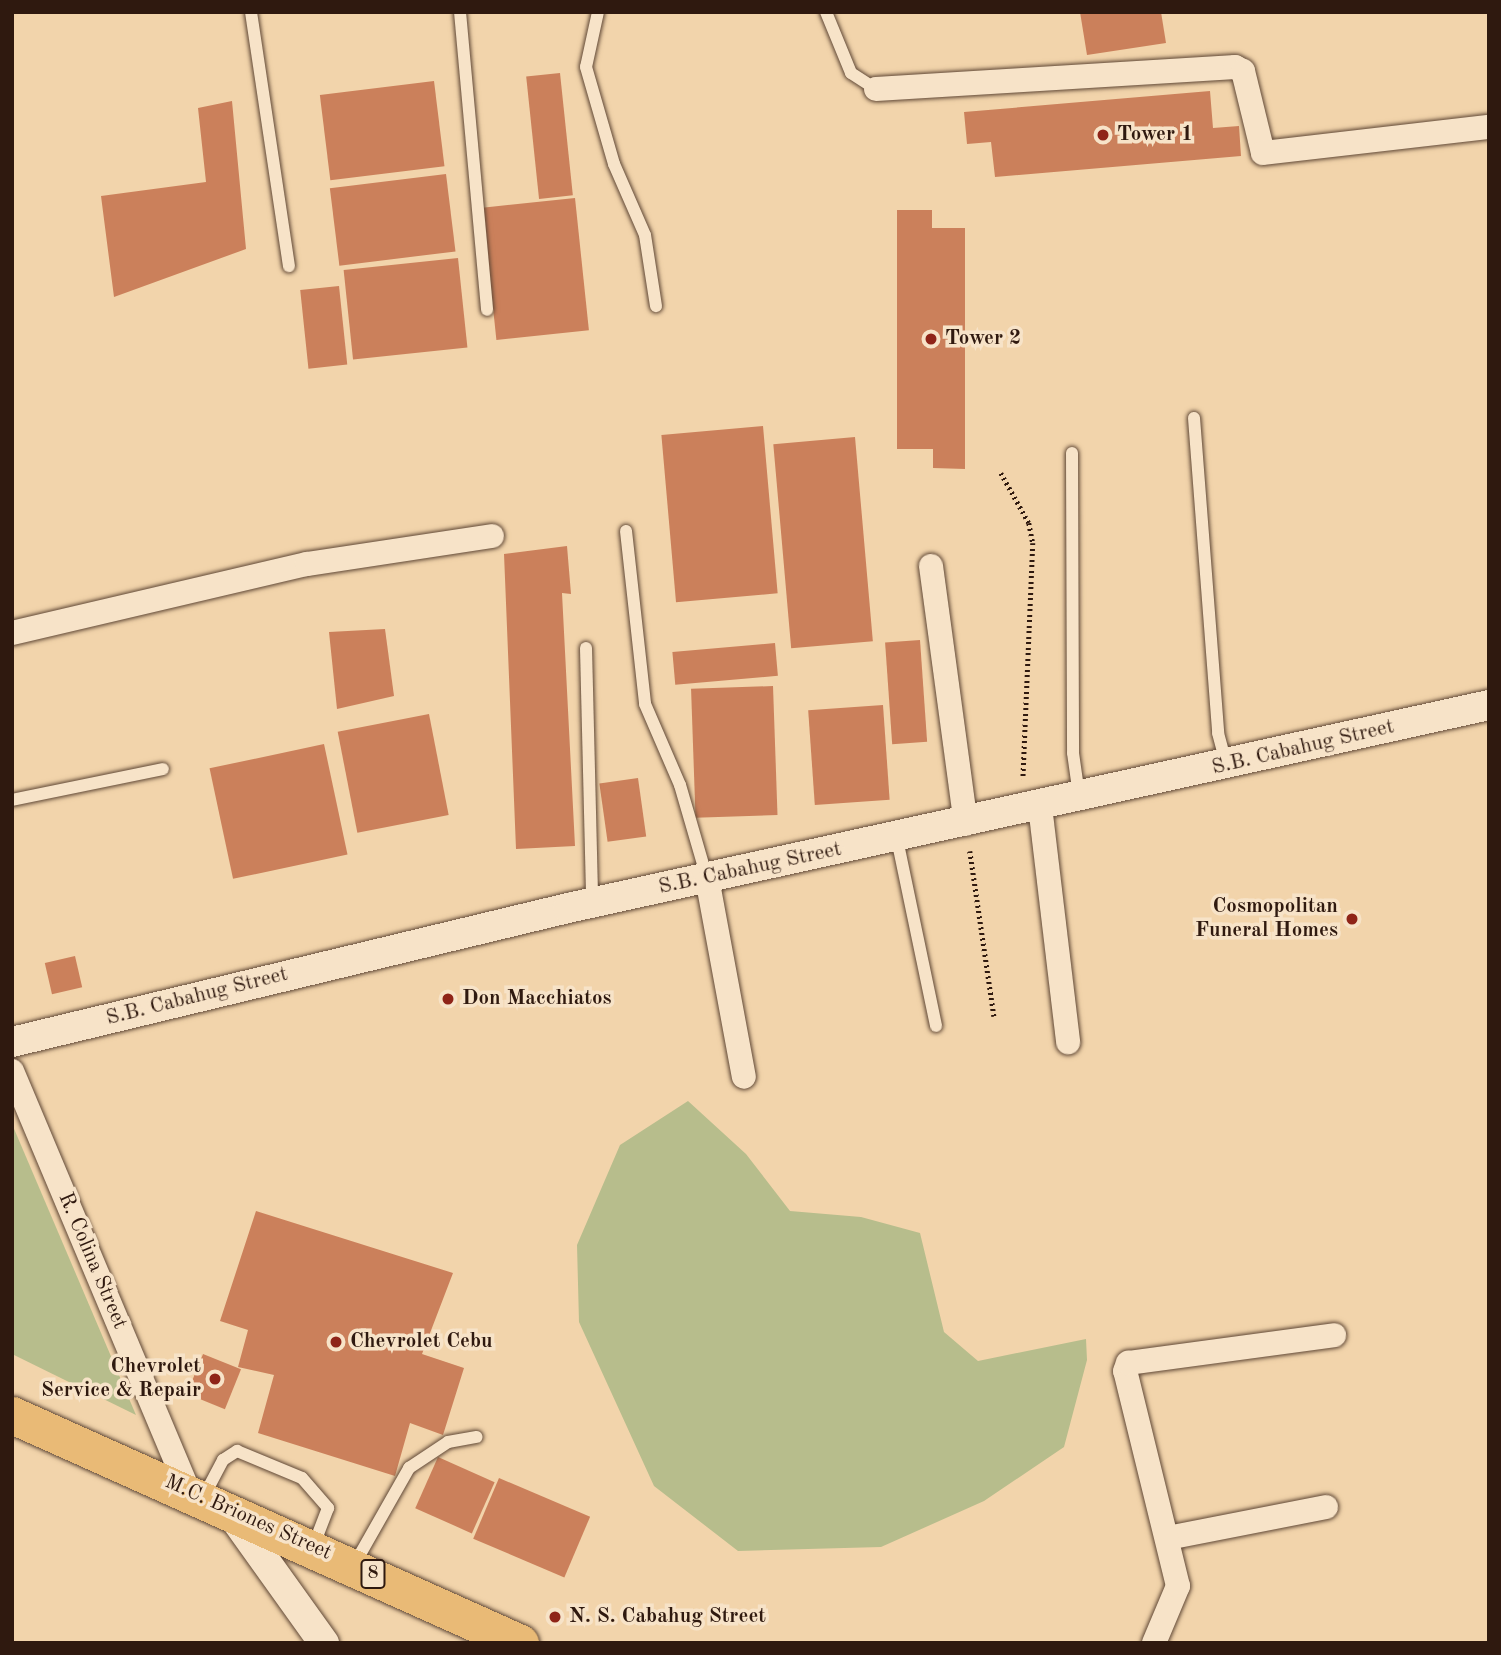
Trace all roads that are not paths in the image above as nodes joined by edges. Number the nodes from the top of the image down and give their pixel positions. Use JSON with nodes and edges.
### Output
{"nodes":[{"id":1,"x":251,"y":12,"type":"edge"},
{"id":2,"x":460,"y":12,"type":"edge"},
{"id":3,"x":598,"y":12,"type":"edge"},
{"id":4,"x":826,"y":12,"type":"edge"},
{"id":5,"x":876,"y":89,"type":"joint"},
{"id":6,"x":1489,"y":127,"type":"edge"},
{"id":7,"x":289,"y":266,"type":"dead end"},
{"id":8,"x":656,"y":306,"type":"dead end"},
{"id":9,"x":487,"y":310,"type":"dead end"},
{"id":10,"x":1194,"y":418,"type":"dead end"},
{"id":11,"x":1072,"y":453,"type":"dead end"},
{"id":12,"x":626,"y":531,"type":"dead end"},
{"id":13,"x":492,"y":536,"type":"dead end"},
{"id":14,"x":931,"y":566,"type":"dead end"},
{"id":15,"x":12,"y":633,"type":"edge"},
{"id":16,"x":586,"y":648,"type":"dead end"},
{"id":17,"x":1489,"y":705,"type":"edge"},
{"id":18,"x":1227,"y":766,"type":"junction"},
{"id":19,"x":163,"y":769,"type":"dead end"},
{"id":20,"x":1080,"y":798,"type":"junction"},
{"id":21,"x":12,"y":800,"type":"edge"},
{"id":22,"x":1041,"y":806,"type":"junction"},
{"id":23,"x":966,"y":824,"type":"junction"},
{"id":24,"x":897,"y":839,"type":"junction"},
{"id":25,"x":707,"y":878,"type":"junction"},
{"id":26,"x":592,"y":903,"type":"junction"},
{"id":27,"x":936,"y":1026,"type":"dead end"},
{"id":28,"x":12,"y":1042,"type":"edge"},
{"id":29,"x":1068,"y":1042,"type":"dead end"},
{"id":30,"x":12,"y":1071,"type":"edge"},
{"id":31,"x":744,"y":1077,"type":"dead end"},
{"id":32,"x":1334,"y":1335,"type":"dead end"},
{"id":33,"x":12,"y":1415,"type":"edge"},
{"id":34,"x":477,"y":1437,"type":"dead end"},
{"id":35,"x":206,"y":1497,"type":"junction"},
{"id":36,"x":1326,"y":1507,"type":"dead end"},
{"id":37,"x":1168,"y":1538,"type":"junction"},
{"id":38,"x":313,"y":1547,"type":"junction"},
{"id":39,"x":354,"y":1566,"type":"junction"},
{"id":40,"x":324,"y":1643,"type":"edge"},
{"id":41,"x":520,"y":1643,"type":"edge"},
{"id":42,"x":1154,"y":1643,"type":"edge"}],
"edges":[{"from":1,"to":7,"type":"lane"},
{"from":2,"to":9,"type":"lane"},
{"from":3,"to":8,"type":"lane"},
{"from":4,"to":5,"type":"lane"},
{"from":5,"to":6,"type":"street"},
{"from":10,"to":18,"type":"lane"},
{"from":11,"to":20,"type":"lane"},
{"from":12,"to":25,"type":"lane"},
{"from":13,"to":15,"type":"street"},
{"from":14,"to":23,"type":"street"},
{"from":16,"to":26,"type":"lane"},
{"from":17,"to":18,"type":"street","name":"S.B. Cabahug Street"},
{"from":18,"to":20,"type":"street","name":"S.B. Cabahug Street"},
{"from":19,"to":21,"type":"lane"},
{"from":20,"to":22,"type":"street","name":"S.B. Cabahug Street"},
{"from":22,"to":23,"type":"street","name":"S.B. Cabahug Street"},
{"from":22,"to":29,"type":"street"},
{"from":23,"to":24,"type":"street","name":"S.B. Cabahug Street"},
{"from":24,"to":25,"type":"street","name":"S.B. Cabahug Street"},
{"from":24,"to":27,"type":"lane"},
{"from":25,"to":26,"type":"street","name":"S.B. Cabahug Street"},
{"from":25,"to":31,"type":"street"},
{"from":26,"to":28,"type":"street","name":"S.B. Cabahug Street"},
{"from":30,"to":35,"type":"street","name":"R. Colina Street"},
{"from":32,"to":37,"type":"street"},
{"from":33,"to":35,"type":"main road","name":"M.C. Briones Street","number":"8"},
{"from":34,"to":39,"type":"lane"},
{"from":35,"to":38,"type":"main road","name":"M.C. Briones Street","number":"8"},
{"from":35,"to":38,"type":"lane"},
{"from":35,"to":40,"type":"street"},
{"from":36,"to":37,"type":"street"},
{"from":37,"to":42,"type":"street"},
{"from":38,"to":39,"type":"main road","name":"M.C. Briones Street","number":"8"},
{"from":39,"to":41,"type":"main road","name":"M.C. Briones Street","number":"8"}]}
